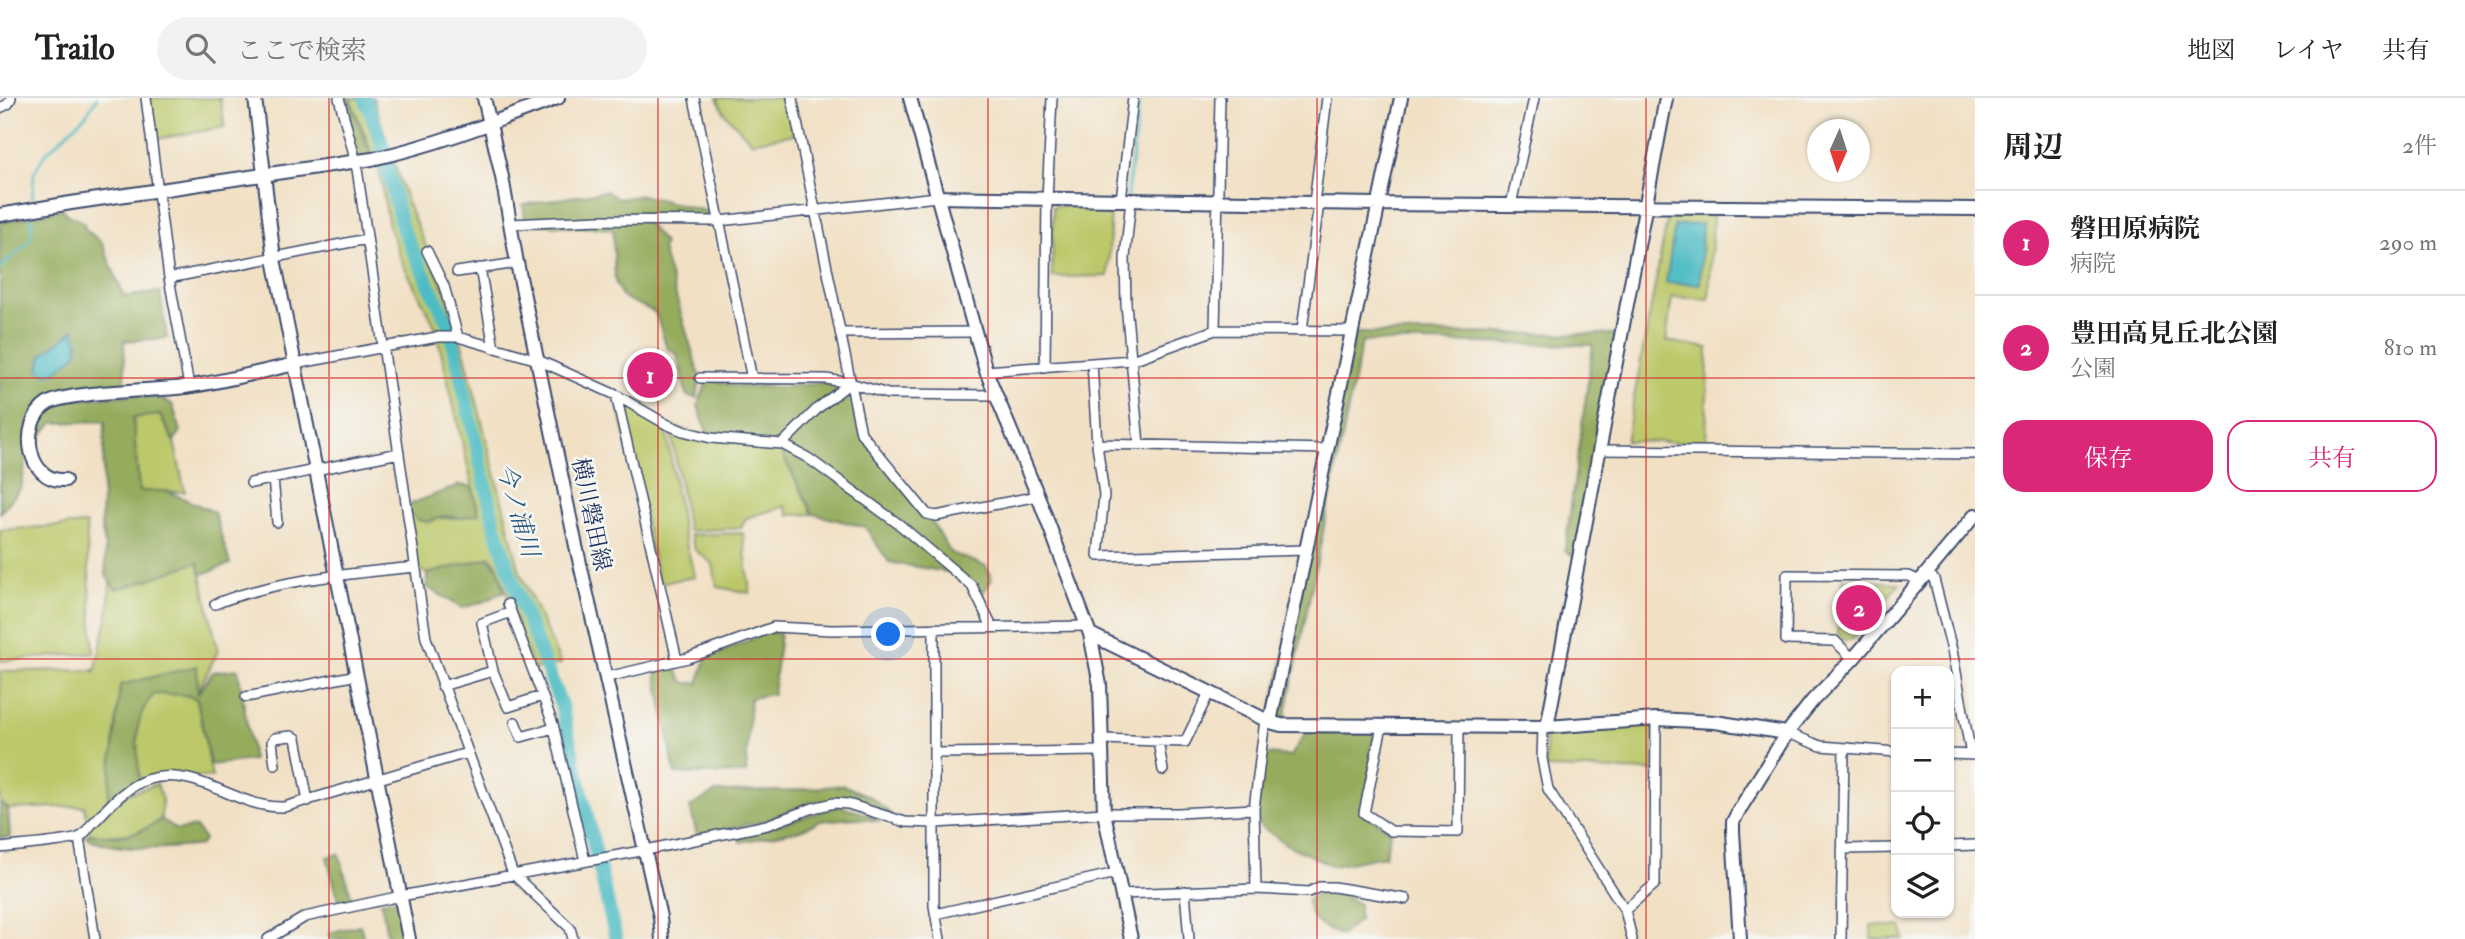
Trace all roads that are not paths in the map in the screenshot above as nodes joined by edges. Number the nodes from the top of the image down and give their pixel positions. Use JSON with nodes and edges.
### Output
{"nodes":[{"id":1,"x":11,"y":98,"type":"edge"},
{"id":2,"x":146,"y":98,"type":"edge"},
{"id":3,"x":255,"y":98,"type":"edge"},
{"id":4,"x":339,"y":98,"type":"edge"},
{"id":5,"x":484,"y":98,"type":"edge"},
{"id":6,"x":558,"y":98,"type":"edge"},
{"id":7,"x":694,"y":98,"type":"edge"},
{"id":8,"x":792,"y":98,"type":"edge"},
{"id":9,"x":801,"y":98,"type":"edge"},
{"id":10,"x":910,"y":98,"type":"edge"},
{"id":11,"x":1052,"y":98,"type":"edge"},
{"id":12,"x":1133,"y":98,"type":"edge"},
{"id":13,"x":1220,"y":98,"type":"edge"},
{"id":14,"x":1327,"y":98,"type":"edge"},
{"id":15,"x":1401,"y":98,"type":"edge"},
{"id":16,"x":1534,"y":98,"type":"edge"},
{"id":17,"x":1666,"y":98,"type":"edge"},
{"id":18,"x":0,"y":108,"type":"edge"},
{"id":19,"x":489,"y":124,"type":"junction"},
{"id":20,"x":355,"y":162,"type":"junction"},
{"id":21,"x":265,"y":174,"type":"junction"},
{"id":22,"x":159,"y":190,"type":"junction"},
{"id":23,"x":937,"y":197,"type":"junction"},
{"id":24,"x":1047,"y":199,"type":"junction"},
{"id":25,"x":1126,"y":200,"type":"junction"},
{"id":26,"x":1218,"y":202,"type":"junction"},
{"id":27,"x":1317,"y":203,"type":"junction"},
{"id":28,"x":1379,"y":204,"type":"junction"},
{"id":29,"x":1511,"y":205,"type":"junction"},
{"id":30,"x":1647,"y":207,"type":"junction"},
{"id":31,"x":816,"y":209,"type":"junction"},
{"id":32,"x":1975,"y":209,"type":"edge"},
{"id":33,"x":0,"y":215,"type":"edge"},
{"id":34,"x":719,"y":221,"type":"junction"},
{"id":35,"x":510,"y":225,"type":"junction"},
{"id":36,"x":367,"y":239,"type":"junction"},
{"id":37,"x":427,"y":251,"type":"dead end"},
{"id":38,"x":274,"y":259,"type":"junction"},
{"id":39,"x":517,"y":263,"type":"junction"},
{"id":40,"x":480,"y":268,"type":"junction"},
{"id":41,"x":457,"y":272,"type":"dead end"},
{"id":42,"x":169,"y":278,"type":"junction"},
{"id":43,"x":1215,"y":330,"type":"junction"},
{"id":44,"x":1302,"y":330,"type":"junction"},
{"id":45,"x":1352,"y":331,"type":"junction"},
{"id":46,"x":974,"y":332,"type":"junction"},
{"id":47,"x":840,"y":333,"type":"junction"},
{"id":48,"x":458,"y":337,"type":"junction"},
{"id":49,"x":382,"y":347,"type":"junction"},
{"id":50,"x":494,"y":348,"type":"junction"},
{"id":51,"x":538,"y":360,"type":"junction"},
{"id":52,"x":1132,"y":360,"type":"junction"},
{"id":53,"x":1092,"y":363,"type":"junction"},
{"id":54,"x":295,"y":364,"type":"junction"},
{"id":55,"x":1045,"y":367,"type":"junction"},
{"id":56,"x":986,"y":370,"type":"junction"},
{"id":57,"x":700,"y":378,"type":"dead end"},
{"id":58,"x":752,"y":379,"type":"junction"},
{"id":59,"x":850,"y":383,"type":"junction"},
{"id":60,"x":189,"y":386,"type":"junction"},
{"id":61,"x":616,"y":395,"type":"junction"},
{"id":62,"x":995,"y":395,"type":"junction"},
{"id":63,"x":782,"y":444,"type":"junction"},
{"id":64,"x":1097,"y":444,"type":"junction"},
{"id":65,"x":1139,"y":445,"type":"junction"},
{"id":66,"x":1327,"y":449,"type":"junction"},
{"id":67,"x":1601,"y":450,"type":"junction"},
{"id":68,"x":399,"y":453,"type":"junction"},
{"id":69,"x":1975,"y":454,"type":"edge"},
{"id":70,"x":316,"y":469,"type":"junction"},
{"id":71,"x":273,"y":478,"type":"junction"},
{"id":72,"x":65,"y":480,"type":"dead end"},
{"id":73,"x":251,"y":483,"type":"dead end"},
{"id":74,"x":1038,"y":496,"type":"junction"},
{"id":75,"x":1975,"y":515,"type":"edge"},
{"id":76,"x":276,"y":522,"type":"dead end"},
{"id":77,"x":1305,"y":550,"type":"junction"},
{"id":78,"x":415,"y":567,"type":"junction"},
{"id":79,"x":337,"y":576,"type":"junction"},
{"id":80,"x":1924,"y":577,"type":"junction"},
{"id":81,"x":215,"y":604,"type":"dead end"},
{"id":82,"x":992,"y":627,"type":"junction"},
{"id":83,"x":934,"y":628,"type":"junction"},
{"id":84,"x":1088,"y":630,"type":"junction"},
{"id":85,"x":1853,"y":659,"type":"junction"},
{"id":86,"x":677,"y":660,"type":"junction"},
{"id":87,"x":493,"y":671,"type":"junction"},
{"id":88,"x":357,"y":675,"type":"junction"},
{"id":89,"x":607,"y":677,"type":"junction"},
{"id":90,"x":442,"y":685,"type":"junction"},
{"id":91,"x":1209,"y":693,"type":"junction"},
{"id":92,"x":542,"y":696,"type":"junction"},
{"id":93,"x":246,"y":697,"type":"dead end"},
{"id":94,"x":1657,"y":719,"type":"junction"},
{"id":95,"x":1268,"y":721,"type":"junction"},
{"id":96,"x":514,"y":722,"type":"dead end"},
{"id":97,"x":1382,"y":726,"type":"junction"},
{"id":98,"x":1459,"y":726,"type":"junction"},
{"id":99,"x":1545,"y":727,"type":"junction"},
{"id":100,"x":554,"y":728,"type":"junction"},
{"id":101,"x":1787,"y":733,"type":"junction"},
{"id":102,"x":1158,"y":741,"type":"junction"},
{"id":103,"x":1102,"y":745,"type":"junction"},
{"id":104,"x":1844,"y":748,"type":"junction"},
{"id":105,"x":1891,"y":752,"type":"edge"},
{"id":106,"x":467,"y":753,"type":"junction"},
{"id":107,"x":935,"y":753,"type":"junction"},
{"id":108,"x":1954,"y":754,"type":"edge"},
{"id":109,"x":1973,"y":755,"type":"edge"},
{"id":110,"x":275,"y":765,"type":"dead end"},
{"id":111,"x":1163,"y":770,"type":"dead end"},
{"id":112,"x":378,"y":781,"type":"junction"},
{"id":113,"x":308,"y":801,"type":"junction"},
{"id":114,"x":1254,"y":809,"type":"junction"},
{"id":115,"x":1104,"y":813,"type":"junction"},
{"id":116,"x":935,"y":823,"type":"junction"},
{"id":117,"x":79,"y":838,"type":"junction"},
{"id":118,"x":1975,"y":845,"type":"edge"},
{"id":119,"x":1954,"y":846,"type":"edge"},
{"id":120,"x":0,"y":848,"type":"edge"},
{"id":121,"x":1891,"y":848,"type":"edge"},
{"id":122,"x":1842,"y":849,"type":"junction"},
{"id":123,"x":646,"y":850,"type":"junction"},
{"id":124,"x":586,"y":861,"type":"junction"},
{"id":125,"x":1116,"y":873,"type":"junction"},
{"id":126,"x":513,"y":874,"type":"junction"},
{"id":127,"x":1256,"y":889,"type":"junction"},
{"id":128,"x":1185,"y":891,"type":"junction"},
{"id":129,"x":1121,"y":894,"type":"junction"},
{"id":130,"x":401,"y":896,"type":"junction"},
{"id":131,"x":1406,"y":899,"type":"dead end"},
{"id":132,"x":1625,"y":909,"type":"junction"},
{"id":133,"x":934,"y":914,"type":"junction"},
{"id":134,"x":94,"y":939,"type":"edge"},
{"id":135,"x":268,"y":939,"type":"edge"},
{"id":136,"x":409,"y":939,"type":"edge"},
{"id":137,"x":573,"y":939,"type":"edge"},
{"id":138,"x":662,"y":939,"type":"edge"},
{"id":139,"x":940,"y":939,"type":"edge"},
{"id":140,"x":1131,"y":939,"type":"edge"},
{"id":141,"x":1189,"y":939,"type":"edge"},
{"id":142,"x":1632,"y":939,"type":"edge"},
{"id":143,"x":1740,"y":939,"type":"edge"},
{"id":144,"x":1841,"y":939,"type":"edge"}],
"edges":[{"from":1,"to":18,"type":"street"},
{"from":2,"to":22,"type":"street"},
{"from":3,"to":21,"type":"street"},
{"from":4,"to":20,"type":"street"},
{"from":5,"to":19,"type":"street","name":"横川磐田線"},
{"from":6,"to":19,"type":"street"},
{"from":7,"to":34,"type":"street"},
{"from":8,"to":9,"type":"street"},
{"from":8,"to":31,"type":"street"},
{"from":10,"to":23,"type":"street"},
{"from":11,"to":24,"type":"street"},
{"from":12,"to":25,"type":"street"},
{"from":13,"to":26,"type":"street"},
{"from":14,"to":27,"type":"street"},
{"from":15,"to":28,"type":"street"},
{"from":16,"to":29,"type":"street"},
{"from":17,"to":30,"type":"street"},
{"from":19,"to":20,"type":"street"},
{"from":19,"to":35,"type":"street","name":"横川磐田線"},
{"from":20,"to":21,"type":"street"},
{"from":20,"to":36,"type":"street"},
{"from":21,"to":22,"type":"street"},
{"from":21,"to":38,"type":"street"},
{"from":22,"to":33,"type":"street"},
{"from":22,"to":42,"type":"street"},
{"from":23,"to":24,"type":"street"},
{"from":23,"to":31,"type":"street"},
{"from":23,"to":46,"type":"street"},
{"from":24,"to":25,"type":"street"},
{"from":24,"to":55,"type":"street"},
{"from":25,"to":26,"type":"street"},
{"from":25,"to":52,"type":"street"},
{"from":26,"to":27,"type":"street"},
{"from":26,"to":43,"type":"street"},
{"from":27,"to":28,"type":"street"},
{"from":27,"to":44,"type":"street"},
{"from":28,"to":29,"type":"street"},
{"from":28,"to":45,"type":"street"},
{"from":29,"to":30,"type":"street"},
{"from":30,"to":32,"type":"street"},
{"from":30,"to":67,"type":"street"},
{"from":31,"to":34,"type":"street"},
{"from":31,"to":47,"type":"street"},
{"from":34,"to":35,"type":"street"},
{"from":34,"to":58,"type":"street"},
{"from":35,"to":39,"type":"street","name":"横川磐田線"},
{"from":36,"to":38,"type":"street"},
{"from":36,"to":49,"type":"street"},
{"from":37,"to":48,"type":"street"},
{"from":38,"to":42,"type":"street"},
{"from":38,"to":54,"type":"street"},
{"from":39,"to":40,"type":"street"},
{"from":39,"to":51,"type":"street","name":"横川磐田線"},
{"from":40,"to":41,"type":"street"},
{"from":40,"to":50,"type":"street"},
{"from":42,"to":60,"type":"street"},
{"from":43,"to":44,"type":"street"},
{"from":43,"to":52,"type":"street"},
{"from":44,"to":45,"type":"street"},
{"from":45,"to":66,"type":"street"},
{"from":46,"to":47,"type":"street"},
{"from":46,"to":56,"type":"street"},
{"from":47,"to":59,"type":"street"},
{"from":48,"to":49,"type":"street"},
{"from":48,"to":50,"type":"street"},
{"from":49,"to":54,"type":"street"},
{"from":49,"to":68,"type":"street"},
{"from":50,"to":51,"type":"street"},
{"from":51,"to":61,"type":"street"},
{"from":51,"to":89,"type":"street","name":"横川磐田線"},
{"from":52,"to":53,"type":"street"},
{"from":52,"to":65,"type":"street"},
{"from":53,"to":55,"type":"street"},
{"from":53,"to":64,"type":"street"},
{"from":54,"to":60,"type":"street"},
{"from":54,"to":70,"type":"street"},
{"from":55,"to":56,"type":"street"},
{"from":56,"to":62,"type":"street"},
{"from":57,"to":58,"type":"street"},
{"from":58,"to":59,"type":"street"},
{"from":59,"to":62,"type":"street"},
{"from":59,"to":63,"type":"street"},
{"from":59,"to":74,"type":"street"},
{"from":60,"to":72,"type":"street"},
{"from":61,"to":63,"type":"street"},
{"from":61,"to":86,"type":"street"},
{"from":62,"to":74,"type":"street"},
{"from":63,"to":82,"type":"street"},
{"from":64,"to":65,"type":"street"},
{"from":64,"to":77,"type":"street"},
{"from":65,"to":66,"type":"street"},
{"from":66,"to":77,"type":"street"},
{"from":67,"to":69,"type":"street"},
{"from":67,"to":99,"type":"street"},
{"from":68,"to":70,"type":"street"},
{"from":68,"to":78,"type":"street"},
{"from":70,"to":71,"type":"street"},
{"from":70,"to":79,"type":"street"},
{"from":71,"to":73,"type":"street"},
{"from":71,"to":76,"type":"street"},
{"from":74,"to":84,"type":"street"},
{"from":75,"to":80,"type":"street"},
{"from":77,"to":95,"type":"street"},
{"from":78,"to":79,"type":"street"},
{"from":78,"to":90,"type":"street"},
{"from":79,"to":81,"type":"street"},
{"from":79,"to":88,"type":"street"},
{"from":80,"to":85,"type":"street"},
{"from":80,"to":85,"type":"street"},
{"from":80,"to":109,"type":"street"},
{"from":82,"to":83,"type":"street"},
{"from":82,"to":84,"type":"street"},
{"from":83,"to":86,"type":"street"},
{"from":83,"to":107,"type":"street"},
{"from":84,"to":91,"type":"street"},
{"from":84,"to":103,"type":"street"},
{"from":85,"to":101,"type":"street"},
{"from":86,"to":89,"type":"street"},
{"from":87,"to":90,"type":"street"},
{"from":87,"to":92,"type":"street"},
{"from":87,"to":92,"type":"street"},
{"from":88,"to":93,"type":"street"},
{"from":88,"to":112,"type":"street"},
{"from":89,"to":123,"type":"street","name":"横川磐田線"},
{"from":90,"to":106,"type":"street"},
{"from":91,"to":95,"type":"street"},
{"from":91,"to":102,"type":"street"},
{"from":92,"to":100,"type":"street"},
{"from":94,"to":99,"type":"street"},
{"from":94,"to":101,"type":"street"},
{"from":94,"to":132,"type":"street"},
{"from":95,"to":97,"type":"street"},
{"from":95,"to":114,"type":"street"},
{"from":96,"to":100,"type":"street"},
{"from":97,"to":98,"type":"street"},
{"from":97,"to":98,"type":"street"},
{"from":98,"to":99,"type":"street"},
{"from":99,"to":132,"type":"street"},
{"from":100,"to":124,"type":"street"},
{"from":101,"to":104,"type":"street"},
{"from":101,"to":143,"type":"street"},
{"from":102,"to":103,"type":"street"},
{"from":102,"to":111,"type":"street"},
{"from":103,"to":107,"type":"street"},
{"from":103,"to":115,"type":"street"},
{"from":104,"to":105,"type":"street"},
{"from":104,"to":122,"type":"street"},
{"from":106,"to":112,"type":"street"},
{"from":106,"to":126,"type":"street"},
{"from":107,"to":116,"type":"street"},
{"from":108,"to":109,"type":"street"},
{"from":110,"to":113,"type":"street"},
{"from":112,"to":113,"type":"street"},
{"from":112,"to":130,"type":"street"},
{"from":113,"to":117,"type":"street"},
{"from":114,"to":115,"type":"street"},
{"from":114,"to":127,"type":"street"},
{"from":115,"to":116,"type":"street"},
{"from":115,"to":125,"type":"street"},
{"from":116,"to":123,"type":"street"},
{"from":116,"to":133,"type":"street"},
{"from":117,"to":120,"type":"street"},
{"from":117,"to":134,"type":"street"},
{"from":118,"to":119,"type":"street"},
{"from":121,"to":122,"type":"street"},
{"from":122,"to":144,"type":"street"},
{"from":123,"to":124,"type":"street"},
{"from":123,"to":138,"type":"street","name":"横川磐田線"},
{"from":124,"to":126,"type":"street"},
{"from":125,"to":129,"type":"street"},
{"from":125,"to":133,"type":"street"},
{"from":126,"to":130,"type":"street"},
{"from":126,"to":137,"type":"street"},
{"from":127,"to":128,"type":"street"},
{"from":127,"to":131,"type":"street"},
{"from":128,"to":129,"type":"street"},
{"from":128,"to":141,"type":"street"},
{"from":129,"to":140,"type":"street"},
{"from":130,"to":135,"type":"street"},
{"from":130,"to":136,"type":"street"},
{"from":132,"to":142,"type":"street"},
{"from":133,"to":139,"type":"street"}]}
